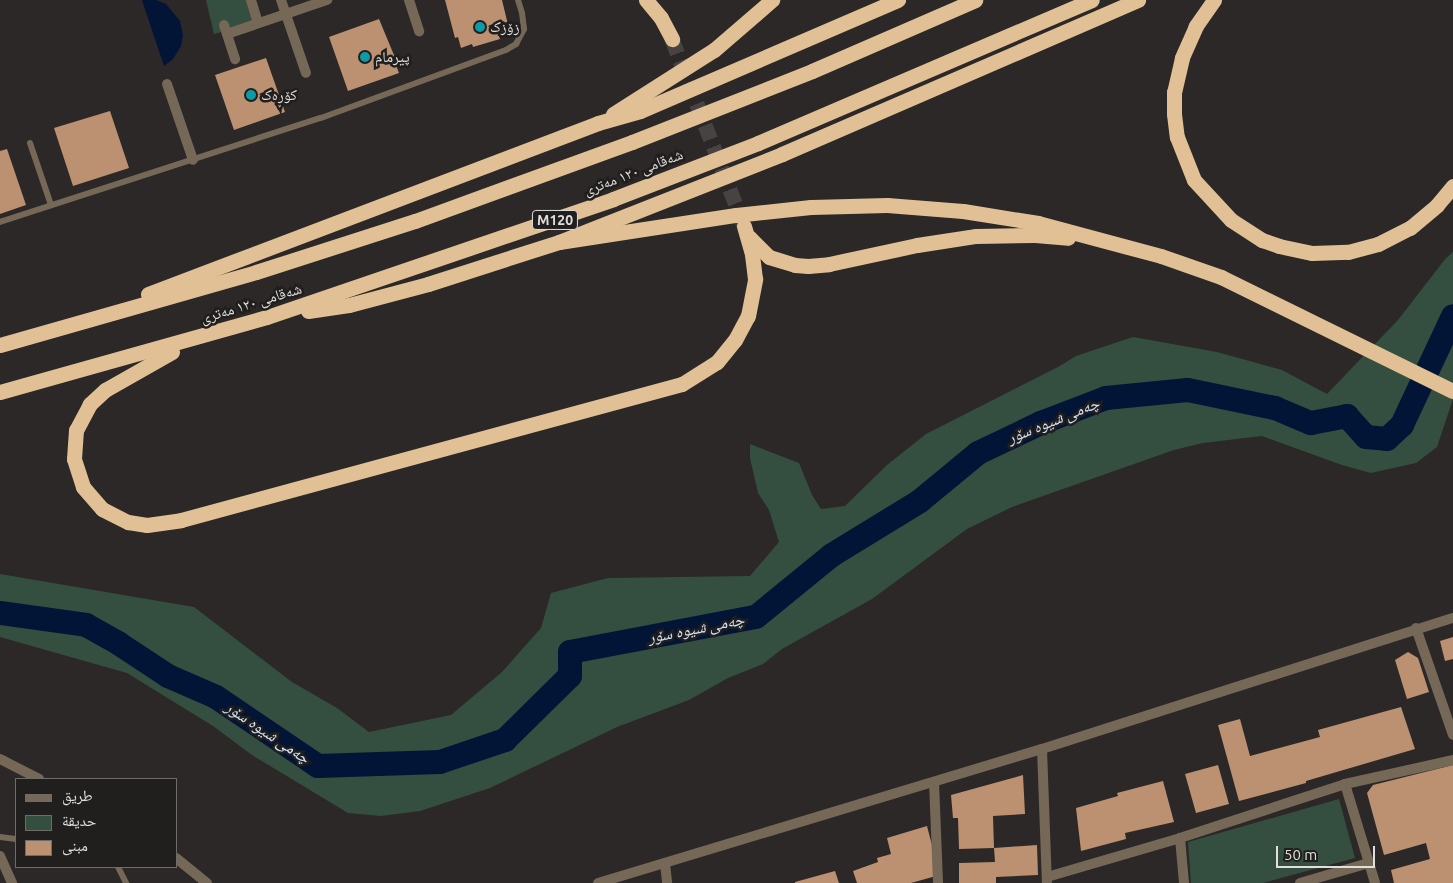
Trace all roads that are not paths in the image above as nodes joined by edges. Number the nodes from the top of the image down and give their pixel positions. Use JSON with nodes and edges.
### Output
{"nodes":[{"id":1,"x":251,"y":0,"type":"edge"},
{"id":2,"x":281,"y":0,"type":"edge"},
{"id":3,"x":327,"y":0,"type":"edge"},
{"id":4,"x":409,"y":0,"type":"edge"},
{"id":5,"x":518,"y":0,"type":"edge"},
{"id":6,"x":646,"y":0,"type":"edge"},
{"id":7,"x":772,"y":0,"type":"edge"},
{"id":8,"x":898,"y":0,"type":"edge"},
{"id":9,"x":975,"y":0,"type":"edge"},
{"id":10,"x":1092,"y":0,"type":"edge"},
{"id":11,"x":1138,"y":0,"type":"edge"},
{"id":12,"x":1214,"y":0,"type":"edge"},
{"id":13,"x":286,"y":14,"type":"junction"},
{"id":14,"x":258,"y":23,"type":"junction"},
{"id":15,"x":419,"y":31,"type":"dead end"},
{"id":16,"x":672,"y":39,"type":"tunnel mouth"},
{"id":17,"x":235,"y":58,"type":"dead end"},
{"id":18,"x":306,"y":73,"type":"dead end"},
{"id":19,"x":167,"y":84,"type":"dead end"},
{"id":20,"x":598,"y":123,"type":"junction"},
{"id":21,"x":30,"y":143,"type":"dead end"},
{"id":22,"x":193,"y":160,"type":"junction"},
{"id":23,"x":1453,"y":186,"type":"edge"},
{"id":24,"x":51,"y":205,"type":"junction"},
{"id":25,"x":0,"y":222,"type":"edge"},
{"id":26,"x":1112,"y":241,"type":"junction"},
{"id":27,"x":559,"y":242,"type":"junction"},
{"id":28,"x":267,"y":317,"type":"junction"},
{"id":29,"x":48,"y":332,"type":"junction"},
{"id":30,"x":198,"y":338,"type":"junction"},
{"id":31,"x":0,"y":345,"type":"edge"},
{"id":32,"x":1453,"y":391,"type":"edge"},
{"id":33,"x":0,"y":392,"type":"edge"},
{"id":34,"x":1453,"y":618,"type":"edge"},
{"id":35,"x":1416,"y":628,"type":"junction"},
{"id":36,"x":1453,"y":735,"type":"edge"},
{"id":37,"x":1042,"y":749,"type":"junction"},
{"id":38,"x":0,"y":759,"type":"edge"},
{"id":39,"x":1453,"y":760,"type":"edge"},
{"id":40,"x":37,"y":778,"type":"edge"},
{"id":41,"x":934,"y":782,"type":"junction"},
{"id":42,"x":1345,"y":784,"type":"junction"},
{"id":43,"x":0,"y":837,"type":"edge"},
{"id":44,"x":1180,"y":838,"type":"junction"},
{"id":45,"x":15,"y":839,"type":"edge"},
{"id":46,"x":0,"y":856,"type":"edge"},
{"id":47,"x":178,"y":860,"type":"edge"},
{"id":48,"x":665,"y":863,"type":"junction"},
{"id":49,"x":1369,"y":864,"type":"junction"},
{"id":50,"x":118,"y":868,"type":"edge"},
{"id":51,"x":1047,"y":880,"type":"edge"},
{"id":52,"x":12,"y":883,"type":"edge"},
{"id":53,"x":126,"y":883,"type":"edge"},
{"id":54,"x":207,"y":883,"type":"edge"},
{"id":55,"x":598,"y":883,"type":"edge"},
{"id":56,"x":667,"y":883,"type":"edge"},
{"id":57,"x":938,"y":883,"type":"edge"},
{"id":58,"x":1184,"y":883,"type":"edge"},
{"id":59,"x":1300,"y":883,"type":"edge"},
{"id":60,"x":1375,"y":883,"type":"edge"}],
"edges":[{"from":1,"to":14,"type":"street"},
{"from":2,"to":13,"type":"street"},
{"from":3,"to":13,"type":"street"},
{"from":4,"to":15,"type":"street"},
{"from":5,"to":22,"type":"lane"},
{"from":6,"to":16,"type":"highway"},
{"from":7,"to":20,"type":"highway"},
{"from":8,"to":20,"type":"highway"},
{"from":9,"to":29,"type":"highway","name":"شەقامی ١٢٠ مەتری"},
{"from":10,"to":28,"type":"highway","name":"شەقامی ١٢٠ مەتری","number":"M120"},
{"from":11,"to":27,"type":"highway"},
{"from":12,"to":23,"type":"highway"},
{"from":13,"to":14,"type":"street"},
{"from":13,"to":18,"type":"street"},
{"from":14,"to":17,"type":"street"},
{"from":19,"to":22,"type":"street"},
{"from":20,"to":29,"type":"highway"},
{"from":21,"to":24,"type":"lane"},
{"from":22,"to":24,"type":"lane"},
{"from":24,"to":25,"type":"lane"},
{"from":26,"to":27,"type":"highway"},
{"from":26,"to":30,"type":"highway"},
{"from":26,"to":32,"type":"highway"},
{"from":27,"to":28,"type":"highway"},
{"from":28,"to":30,"type":"highway","name":"شەقامی ١٢٠ مەتری","number":"M120"},
{"from":29,"to":31,"type":"highway","name":"شەقامی ١٢٠ مەتری"},
{"from":30,"to":33,"type":"highway","name":"شەقامی ١٢٠ مەتری","number":"M120"},
{"from":34,"to":35,"type":"street"},
{"from":35,"to":36,"type":"street"},
{"from":35,"to":37,"type":"street"},
{"from":37,"to":41,"type":"street"},
{"from":37,"to":51,"type":"street"},
{"from":38,"to":40,"type":"street"},
{"from":39,"to":42,"type":"street"},
{"from":41,"to":48,"type":"street"},
{"from":41,"to":57,"type":"street"},
{"from":42,"to":44,"type":"street"},
{"from":42,"to":49,"type":"street"},
{"from":43,"to":45,"type":"lane"},
{"from":44,"to":51,"type":"street"},
{"from":44,"to":58,"type":"street"},
{"from":46,"to":52,"type":"street"},
{"from":47,"to":54,"type":"street"},
{"from":48,"to":55,"type":"street"},
{"from":48,"to":56,"type":"street"},
{"from":49,"to":59,"type":"street"},
{"from":49,"to":60,"type":"street"},
{"from":50,"to":53,"type":"lane"}]}
